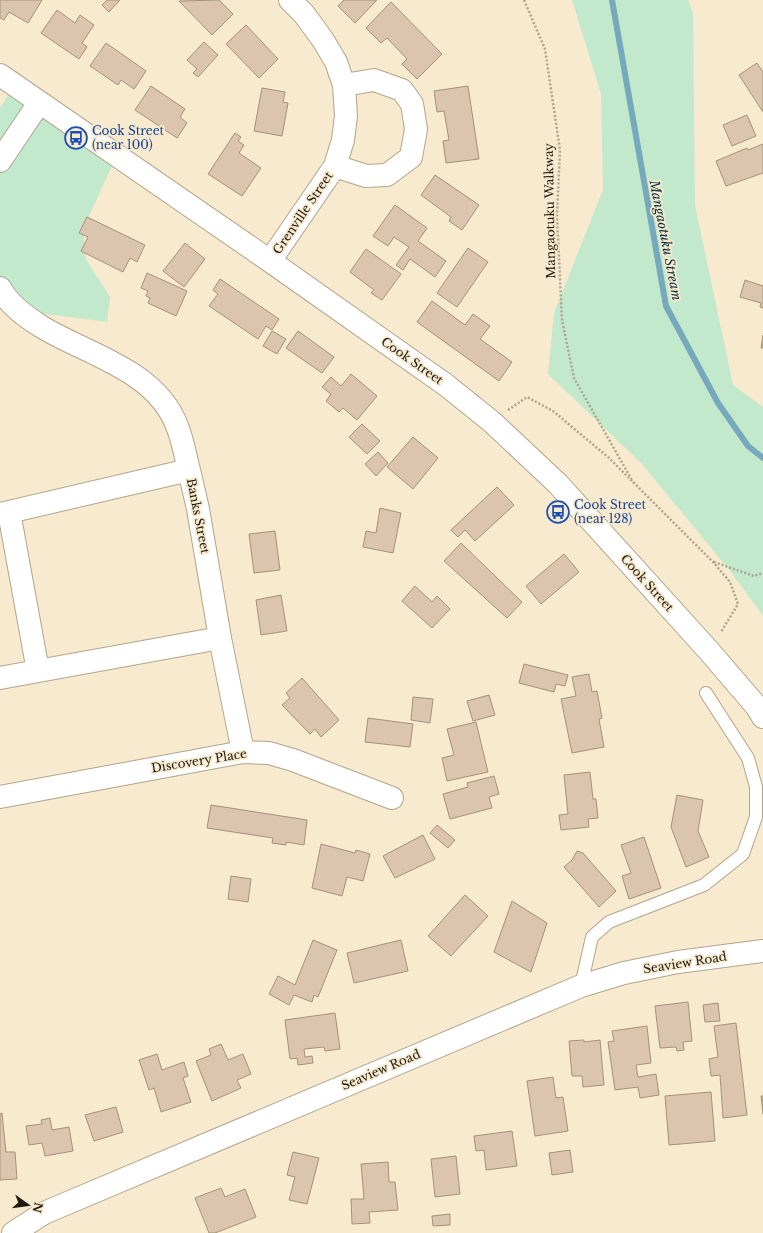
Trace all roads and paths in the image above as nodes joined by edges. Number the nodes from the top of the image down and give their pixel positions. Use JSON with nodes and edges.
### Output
{"nodes":[{"id":1,"x":290,"y":0,"type":"edge"},
{"id":2,"x":524,"y":0,"type":"edge"},
{"id":3,"x":0,"y":75,"type":"edge"},
{"id":4,"x":344,"y":85,"type":"junction"},
{"id":5,"x":39,"y":103,"type":"junction"},
{"id":6,"x":0,"y":161,"type":"edge"},
{"id":7,"x":335,"y":166,"type":"junction"},
{"id":8,"x":270,"y":260,"type":"junction"},
{"id":9,"x":0,"y":288,"type":"edge"},
{"id":10,"x":492,"y":422,"type":"junction"},
{"id":11,"x":189,"y":470,"type":"junction"},
{"id":12,"x":633,"y":482,"type":"junction"},
{"id":13,"x":5,"y":513,"type":"edge"},
{"id":14,"x":713,"y":562,"type":"junction"},
{"id":15,"x":763,"y":573,"type":"edge"},
{"id":16,"x":220,"y":638,"type":"junction"},
{"id":17,"x":709,"y":651,"type":"junction"},
{"id":18,"x":38,"y":671,"type":"junction"},
{"id":19,"x":0,"y":678,"type":"edge"},
{"id":20,"x":706,"y":693,"type":"dead end"},
{"id":21,"x":763,"y":717,"type":"edge"},
{"id":22,"x":243,"y":752,"type":"junction"},
{"id":23,"x":0,"y":797,"type":"edge"},
{"id":24,"x":392,"y":798,"type":"dead end"},
{"id":25,"x":763,"y":951,"type":"edge"},
{"id":26,"x":581,"y":986,"type":"junction"},
{"id":27,"x":14,"y":1233,"type":"edge"}],
"edges":[{"from":1,"to":4,"type":"street","name":"Grenville Street"},
{"from":2,"to":12,"type":"path","name":"Mangaotuku Walkway"},
{"from":3,"to":5,"type":"street","name":"Cook Street"},
{"from":4,"to":7,"type":"street","name":"Grenville Street"},
{"from":4,"to":7,"type":"street","name":"Grenville Street"},
{"from":5,"to":6,"type":"street"},
{"from":5,"to":8,"type":"street","name":"Cook Street"},
{"from":7,"to":8,"type":"street","name":"Grenville Street"},
{"from":8,"to":10,"type":"street","name":"Cook Street"},
{"from":9,"to":11,"type":"street"},
{"from":10,"to":12,"type":"path","name":"Mangaotuku Walkway"},
{"from":10,"to":17,"type":"street","name":"Cook Street"},
{"from":11,"to":13,"type":"street","name":"Banks Street"},
{"from":11,"to":16,"type":"street","name":"Banks Street"},
{"from":12,"to":14,"type":"path","name":"Mangaotuku Walkway"},
{"from":13,"to":18,"type":"street"},
{"from":14,"to":15,"type":"path","name":"Mangaotuku Walkway"},
{"from":14,"to":17,"type":"path","name":"Mangaotuku Walkway"},
{"from":16,"to":18,"type":"street"},
{"from":16,"to":22,"type":"street","name":"Banks Street"},
{"from":17,"to":21,"type":"street","name":"Cook Street"},
{"from":18,"to":19,"type":"street"},
{"from":20,"to":26,"type":"lane"},
{"from":22,"to":23,"type":"street","name":"Discovery Place"},
{"from":22,"to":24,"type":"street","name":"Discovery Place"},
{"from":25,"to":26,"type":"street","name":"Seaview Road"},
{"from":26,"to":27,"type":"street","name":"Seaview Road"}]}
